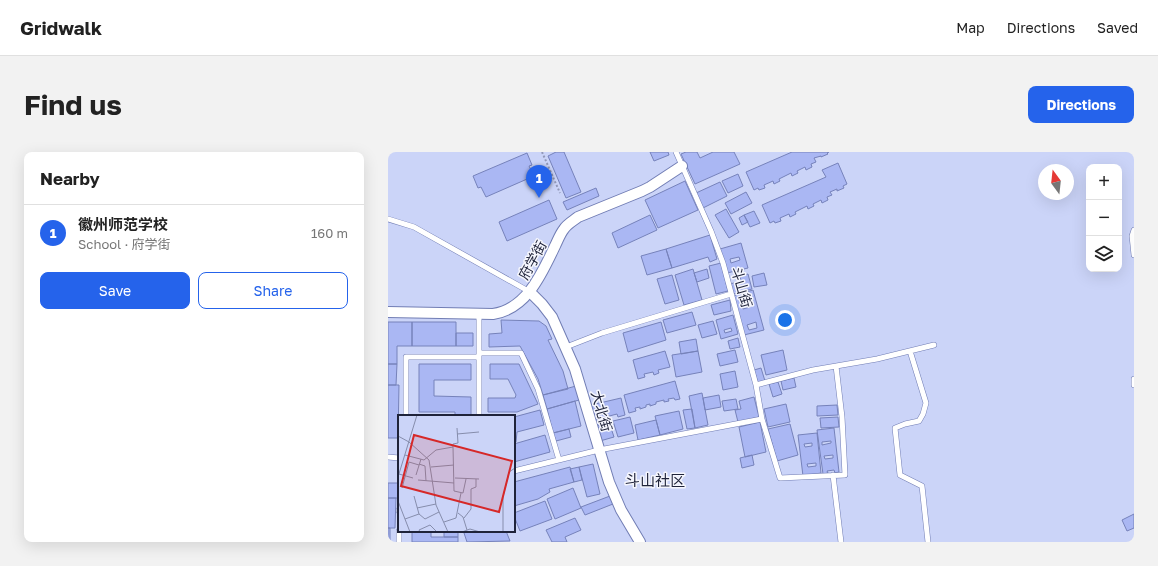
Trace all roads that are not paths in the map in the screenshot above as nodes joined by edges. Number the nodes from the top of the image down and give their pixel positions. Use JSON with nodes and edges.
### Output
{"nodes":[{"id":1,"x":676,"y":152,"type":"edge"},
{"id":2,"x":682,"y":166,"type":"junction"},
{"id":3,"x":388,"y":219,"type":"edge"},
{"id":4,"x":1134,"y":230,"type":"edge"},
{"id":5,"x":1134,"y":255,"type":"edge"},
{"id":6,"x":530,"y":292,"type":"junction"},
{"id":7,"x":731,"y":294,"type":"junction"},
{"id":8,"x":388,"y":312,"type":"edge"},
{"id":9,"x":478,"y":313,"type":"junction"},
{"id":10,"x":934,"y":345,"type":"dead end"},
{"id":11,"x":566,"y":347,"type":"junction"},
{"id":12,"x":910,"y":351,"type":"junction"},
{"id":13,"x":479,"y":355,"type":"junction"},
{"id":14,"x":836,"y":366,"type":"junction"},
{"id":15,"x":1134,"y":378,"type":"edge"},
{"id":16,"x":756,"y":385,"type":"junction"},
{"id":17,"x":1134,"y":385,"type":"edge"},
{"id":18,"x":406,"y":415,"type":"edge"},
{"id":19,"x":480,"y":415,"type":"edge"},
{"id":20,"x":762,"y":420,"type":"junction"},
{"id":21,"x":599,"y":450,"type":"junction"},
{"id":22,"x":388,"y":457,"type":"edge"},
{"id":23,"x":398,"y":458,"type":"edge"},
{"id":24,"x":559,"y":460,"type":"junction"},
{"id":25,"x":515,"y":471,"type":"edge"},
{"id":26,"x":833,"y":475,"type":"junction"},
{"id":27,"x":640,"y":542,"type":"edge"},
{"id":28,"x":841,"y":542,"type":"edge"},
{"id":29,"x":928,"y":542,"type":"edge"}],
"edges":[{"from":1,"to":2,"type":"lane","name":"斗山街"},
{"from":2,"to":6,"type":"street","name":"府学街"},
{"from":2,"to":7,"type":"lane","name":"斗山街"},
{"from":3,"to":6,"type":"lane"},
{"from":4,"to":5,"type":"lane"},
{"from":6,"to":9,"type":"street","name":"府学街"},
{"from":6,"to":11,"type":"street","name":"大北街"},
{"from":7,"to":11,"type":"lane"},
{"from":7,"to":16,"type":"lane","name":"斗山街"},
{"from":8,"to":9,"type":"street","name":"府学街"},
{"from":9,"to":13,"type":"lane"},
{"from":10,"to":12,"type":"lane"},
{"from":11,"to":21,"type":"street","name":"大北街"},
{"from":12,"to":14,"type":"lane"},
{"from":12,"to":29,"type":"lane"},
{"from":13,"to":18,"type":"lane"},
{"from":13,"to":19,"type":"lane"},
{"from":13,"to":24,"type":"lane"},
{"from":14,"to":16,"type":"lane"},
{"from":14,"to":26,"type":"lane"},
{"from":15,"to":17,"type":"lane"},
{"from":16,"to":20,"type":"lane","name":"斗山街"},
{"from":20,"to":21,"type":"lane"},
{"from":20,"to":26,"type":"lane","name":"斗山街"},
{"from":21,"to":24,"type":"lane"},
{"from":21,"to":27,"type":"street","name":"大北街"},
{"from":22,"to":23,"type":"lane"},
{"from":24,"to":25,"type":"lane"},
{"from":26,"to":28,"type":"lane"}]}
